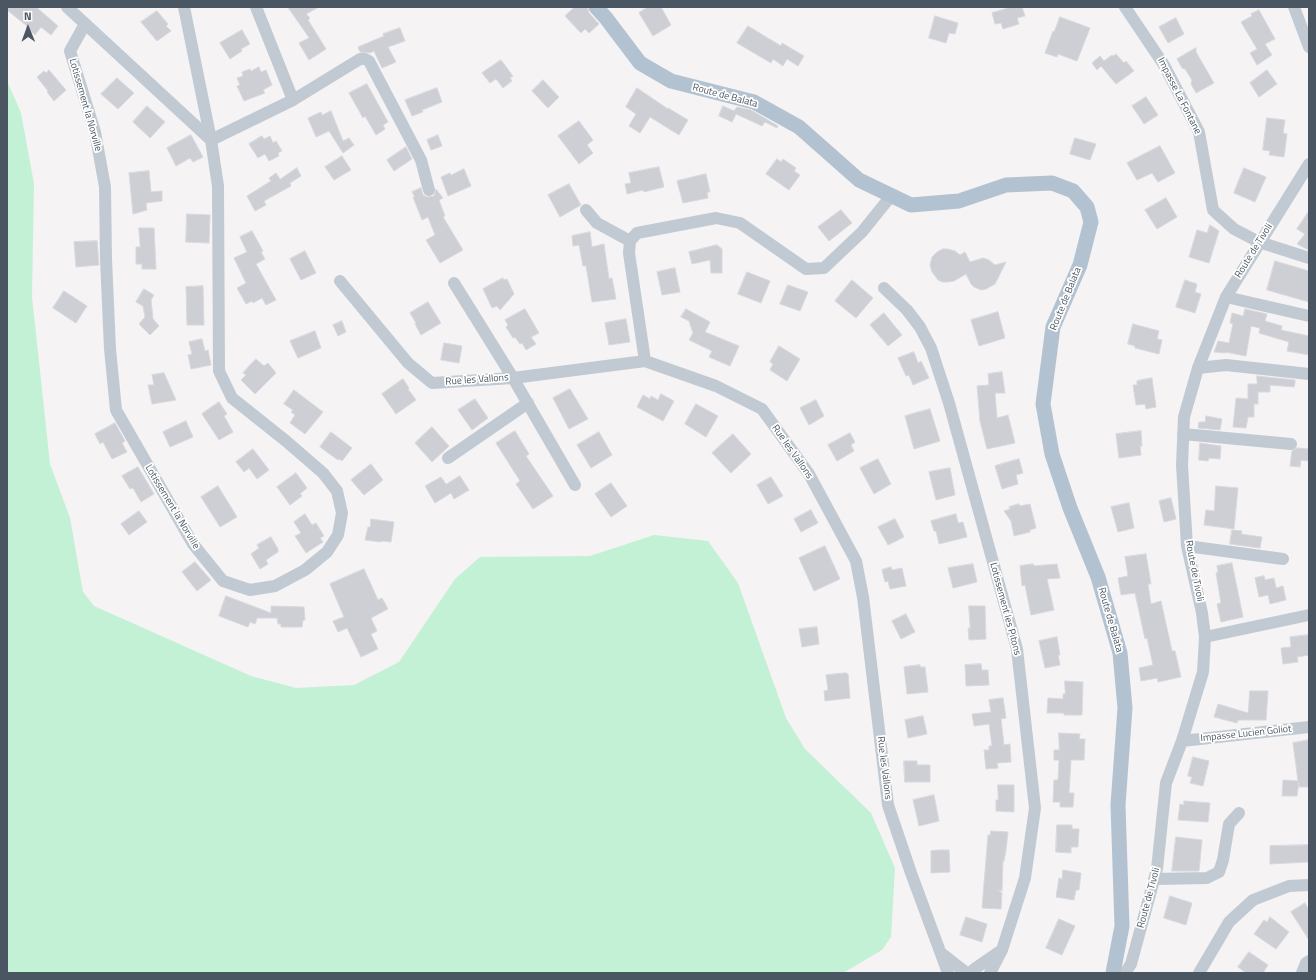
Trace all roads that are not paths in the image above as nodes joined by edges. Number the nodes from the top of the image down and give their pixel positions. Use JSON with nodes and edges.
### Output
{"nodes":[{"id":1,"x":67,"y":7,"type":"edge"},
{"id":2,"x":184,"y":7,"type":"edge"},
{"id":3,"x":256,"y":7,"type":"edge"},
{"id":4,"x":596,"y":7,"type":"edge"},
{"id":5,"x":1125,"y":7,"type":"edge"},
{"id":6,"x":1294,"y":7,"type":"edge"},
{"id":7,"x":85,"y":24,"type":"junction"},
{"id":8,"x":1309,"y":47,"type":"edge"},
{"id":9,"x":293,"y":100,"type":"junction"},
{"id":10,"x":211,"y":140,"type":"junction"},
{"id":11,"x":1309,"y":164,"type":"edge"},
{"id":12,"x":428,"y":190,"type":"dead end"},
{"id":13,"x":891,"y":196,"type":"junction"},
{"id":14,"x":586,"y":210,"type":"dead end"},
{"id":15,"x":630,"y":241,"type":"junction"},
{"id":16,"x":1259,"y":242,"type":"junction"},
{"id":17,"x":1309,"y":258,"type":"edge"},
{"id":18,"x":340,"y":281,"type":"dead end"},
{"id":19,"x":454,"y":282,"type":"dead end"},
{"id":20,"x":884,"y":288,"type":"dead end"},
{"id":21,"x":1226,"y":297,"type":"junction"},
{"id":22,"x":1309,"y":316,"type":"edge"},
{"id":23,"x":645,"y":361,"type":"junction"},
{"id":24,"x":1198,"y":368,"type":"junction"},
{"id":25,"x":1309,"y":374,"type":"edge"},
{"id":26,"x":512,"y":378,"type":"junction"},
{"id":27,"x":528,"y":403,"type":"junction"},
{"id":28,"x":1183,"y":434,"type":"junction"},
{"id":29,"x":1291,"y":444,"type":"dead end"},
{"id":30,"x":448,"y":458,"type":"dead end"},
{"id":31,"x":575,"y":484,"type":"dead end"},
{"id":32,"x":1187,"y":546,"type":"junction"},
{"id":33,"x":1283,"y":560,"type":"dead end"},
{"id":34,"x":1309,"y":615,"type":"edge"},
{"id":35,"x":1205,"y":636,"type":"junction"},
{"id":36,"x":1309,"y":727,"type":"edge"},
{"id":37,"x":1182,"y":741,"type":"junction"},
{"id":38,"x":1239,"y":813,"type":"dead end"},
{"id":39,"x":1155,"y":879,"type":"junction"},
{"id":40,"x":1309,"y":885,"type":"edge"},
{"id":41,"x":1002,"y":950,"type":"junction"},
{"id":42,"x":940,"y":953,"type":"junction"},
{"id":43,"x":1309,"y":961,"type":"edge"},
{"id":44,"x":969,"y":972,"type":"edge"},
{"id":45,"x":948,"y":973,"type":"edge"},
{"id":46,"x":990,"y":973,"type":"edge"},
{"id":47,"x":1113,"y":973,"type":"edge"},
{"id":48,"x":1125,"y":973,"type":"edge"},
{"id":49,"x":1199,"y":973,"type":"edge"},
{"id":50,"x":1302,"y":973,"type":"edge"}],
"edges":[{"from":1,"to":7,"type":"street"},
{"from":2,"to":10,"type":"street","name":"Lotissement la Norville"},
{"from":3,"to":9,"type":"street"},
{"from":4,"to":13,"type":"main road","name":"Route de Balata"},
{"from":5,"to":16,"type":"street","name":"Impasse La Fontane"},
{"from":6,"to":8,"type":"street"},
{"from":7,"to":10,"type":"street"},
{"from":7,"to":10,"type":"street","name":"Lotissement la Norville"},
{"from":9,"to":10,"type":"street"},
{"from":9,"to":12,"type":"street"},
{"from":11,"to":16,"type":"street","name":"Route de Tivoli"},
{"from":13,"to":15,"type":"street"},
{"from":13,"to":47,"type":"main road","name":"Route de Balata"},
{"from":14,"to":15,"type":"street"},
{"from":15,"to":23,"type":"street"},
{"from":16,"to":17,"type":"street","name":"Impasse La Fontane"},
{"from":16,"to":21,"type":"street","name":"Route de Tivoli"},
{"from":18,"to":26,"type":"street","name":"Rue les Vallons"},
{"from":19,"to":26,"type":"street"},
{"from":20,"to":41,"type":"street","name":"Lotissement les Pitons"},
{"from":21,"to":22,"type":"street"},
{"from":21,"to":24,"type":"street","name":"Route de Tivoli"},
{"from":23,"to":26,"type":"street","name":"Rue les Vallons"},
{"from":23,"to":42,"type":"street","name":"Rue les Vallons"},
{"from":24,"to":25,"type":"street"},
{"from":24,"to":28,"type":"street","name":"Route de Tivoli"},
{"from":26,"to":27,"type":"street"},
{"from":27,"to":30,"type":"street"},
{"from":27,"to":31,"type":"street"},
{"from":28,"to":29,"type":"street"},
{"from":28,"to":32,"type":"street","name":"Route de Tivoli"},
{"from":32,"to":33,"type":"street"},
{"from":32,"to":35,"type":"street","name":"Route de Tivoli"},
{"from":34,"to":35,"type":"street"},
{"from":35,"to":37,"type":"street","name":"Route de Tivoli"},
{"from":36,"to":37,"type":"street","name":"Impasse Lucien Goliot"},
{"from":37,"to":39,"type":"street","name":"Route de Tivoli"},
{"from":38,"to":39,"type":"street"},
{"from":39,"to":48,"type":"street","name":"Route de Tivoli"},
{"from":40,"to":49,"type":"street"},
{"from":41,"to":44,"type":"street"},
{"from":41,"to":46,"type":"street","name":"Lotissement les Pitons"},
{"from":42,"to":44,"type":"street"},
{"from":42,"to":45,"type":"street","name":"Rue les Vallons"},
{"from":43,"to":50,"type":"street"}]}
